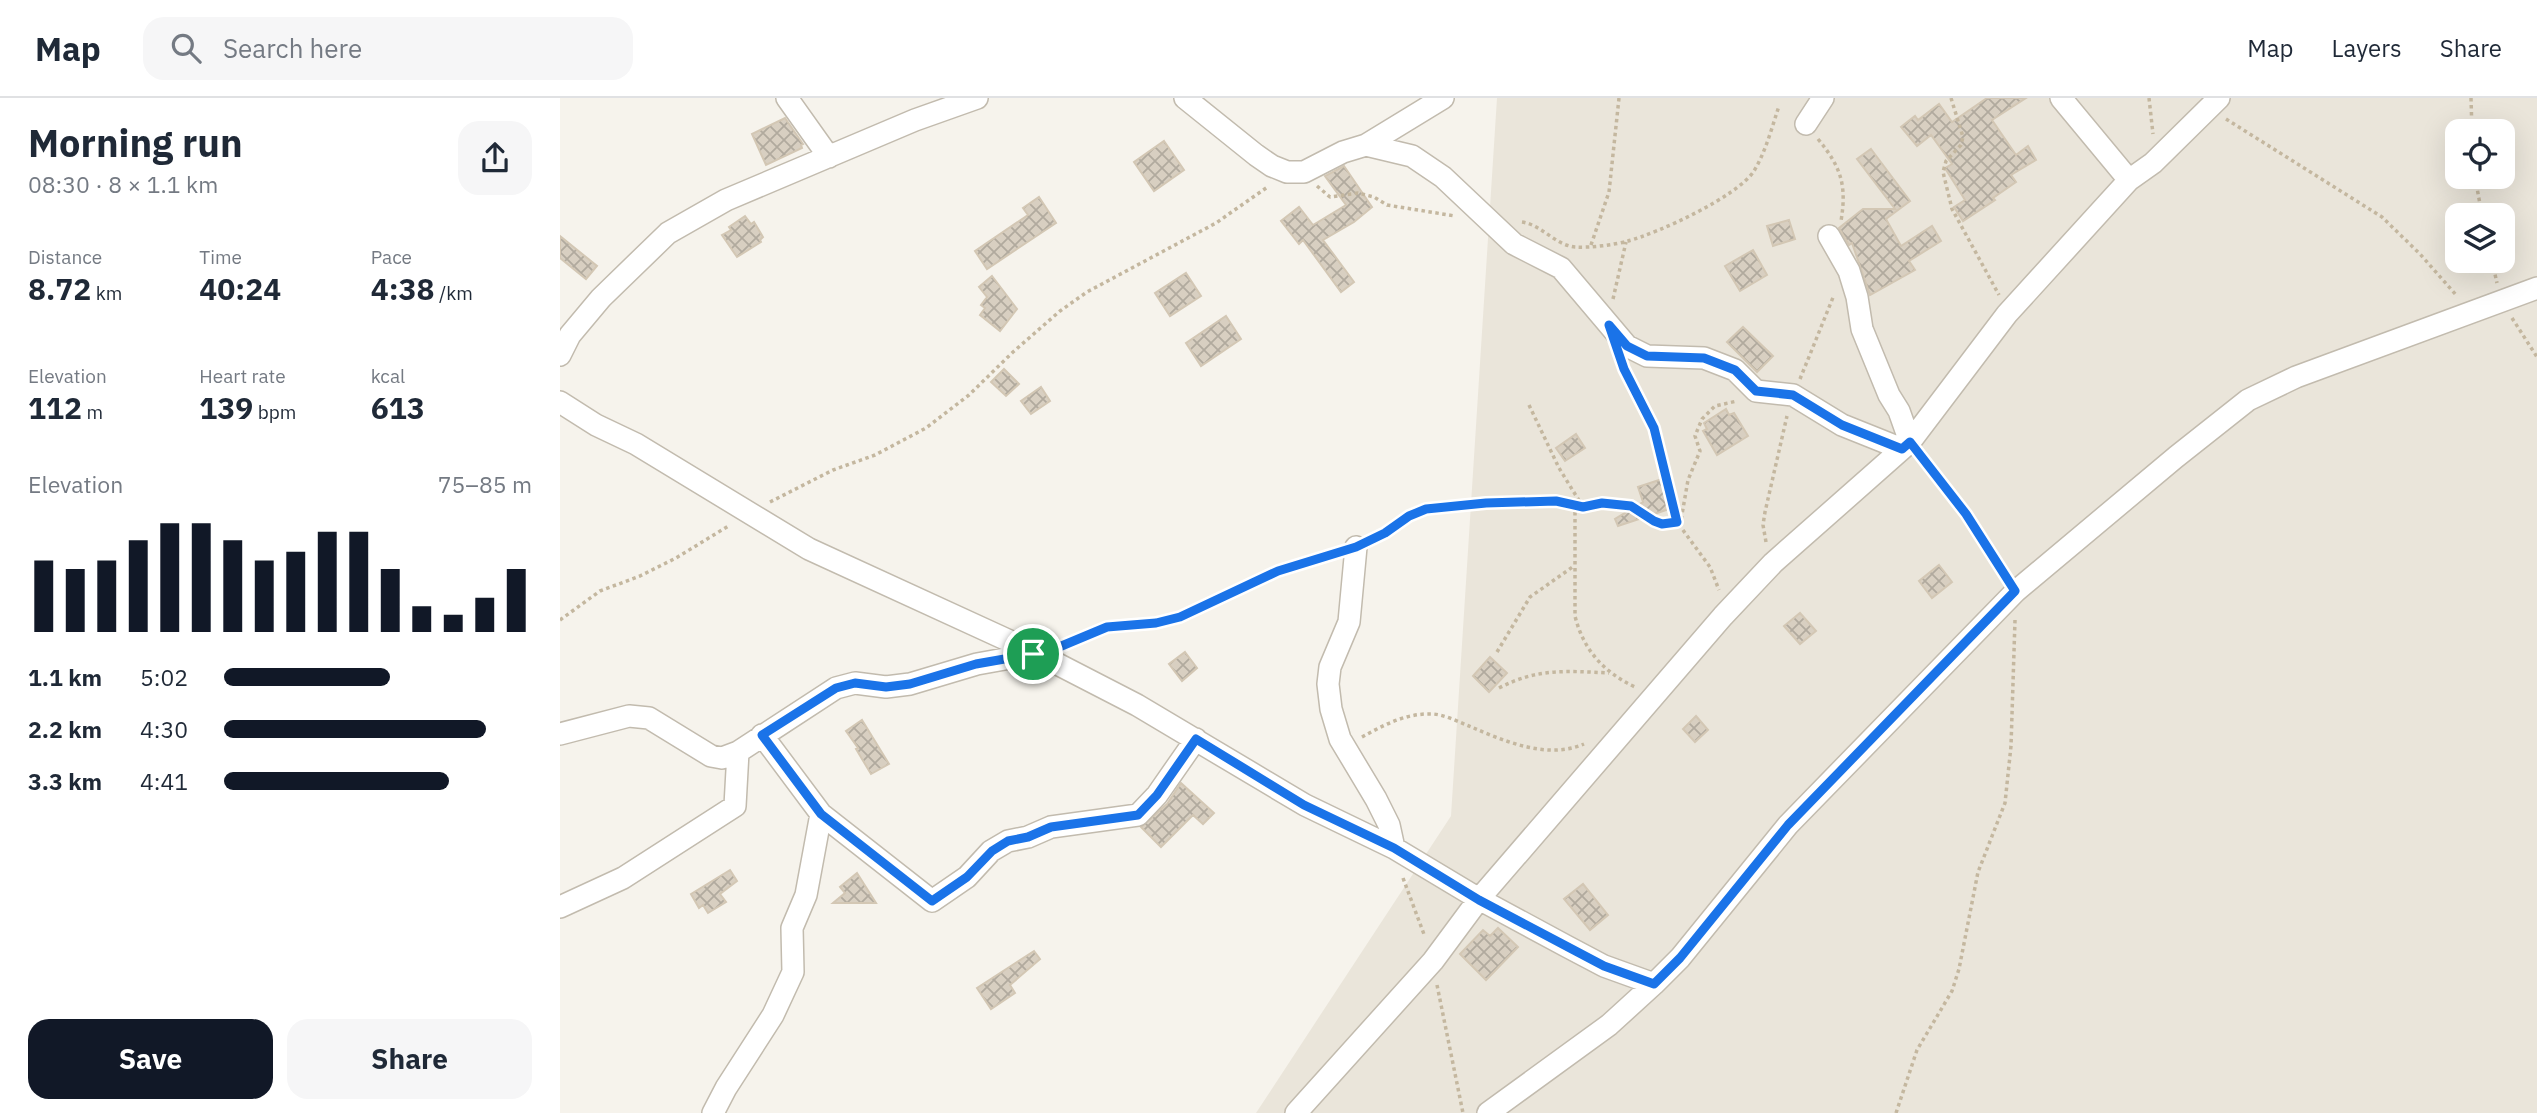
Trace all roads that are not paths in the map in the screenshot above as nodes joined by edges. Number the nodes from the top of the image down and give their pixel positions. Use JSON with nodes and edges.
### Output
{"nodes":[{"id":1,"x":788,"y":98,"type":"edge"},
{"id":2,"x":977,"y":98,"type":"edge"},
{"id":3,"x":1185,"y":98,"type":"edge"},
{"id":4,"x":1443,"y":98,"type":"edge"},
{"id":5,"x":1823,"y":98,"type":"edge"},
{"id":6,"x":2061,"y":98,"type":"edge"},
{"id":7,"x":2214,"y":103,"type":"edge"},
{"id":8,"x":1806,"y":124,"type":"dead end"},
{"id":9,"x":1366,"y":145,"type":"junction"},
{"id":10,"x":829,"y":157,"type":"junction"},
{"id":11,"x":2129,"y":180,"type":"junction"},
{"id":12,"x":1829,"y":236,"type":"road end"},
{"id":13,"x":2537,"y":288,"type":"edge"},
{"id":14,"x":560,"y":355,"type":"edge"},
{"id":15,"x":560,"y":402,"type":"edge"},
{"id":16,"x":1906,"y":445,"type":"junction"},
{"id":17,"x":1356,"y":547,"type":"road end"},
{"id":18,"x":1036,"y":654,"type":"junction"},
{"id":19,"x":560,"y":734,"type":"edge"},
{"id":20,"x":762,"y":735,"type":"junction"},
{"id":21,"x":1196,"y":739,"type":"junction"},
{"id":22,"x":738,"y":752,"type":"junction"},
{"id":23,"x":821,"y":814,"type":"junction"},
{"id":24,"x":1394,"y":848,"type":"junction"},
{"id":25,"x":1479,"y":900,"type":"junction"},
{"id":26,"x":560,"y":907,"type":"edge"},
{"id":27,"x":1654,"y":984,"type":"junction"},
{"id":28,"x":713,"y":1113,"type":"edge"},
{"id":29,"x":1296,"y":1113,"type":"edge"},
{"id":30,"x":1488,"y":1113,"type":"edge"}],
"edges":[{"from":1,"to":10,"type":"street"},
{"from":2,"to":10,"type":"street"},
{"from":3,"to":9,"type":"street"},
{"from":4,"to":9,"type":"street"},
{"from":5,"to":8,"type":"street"},
{"from":6,"to":11,"type":"street"},
{"from":7,"to":11,"type":"street"},
{"from":9,"to":16,"type":"street"},
{"from":10,"to":14,"type":"street"},
{"from":11,"to":16,"type":"street"},
{"from":12,"to":16,"type":"street"},
{"from":13,"to":27,"type":"street"},
{"from":15,"to":18,"type":"street"},
{"from":16,"to":25,"type":"street"},
{"from":17,"to":24,"type":"street"},
{"from":18,"to":20,"type":"street"},
{"from":18,"to":21,"type":"street"},
{"from":19,"to":22,"type":"street"},
{"from":20,"to":22,"type":"street"},
{"from":20,"to":23,"type":"street"},
{"from":21,"to":23,"type":"street"},
{"from":21,"to":24,"type":"street"},
{"from":22,"to":26,"type":"street"},
{"from":23,"to":28,"type":"street"},
{"from":24,"to":25,"type":"street"},
{"from":25,"to":27,"type":"street"},
{"from":25,"to":29,"type":"street"},
{"from":27,"to":30,"type":"street"}]}
